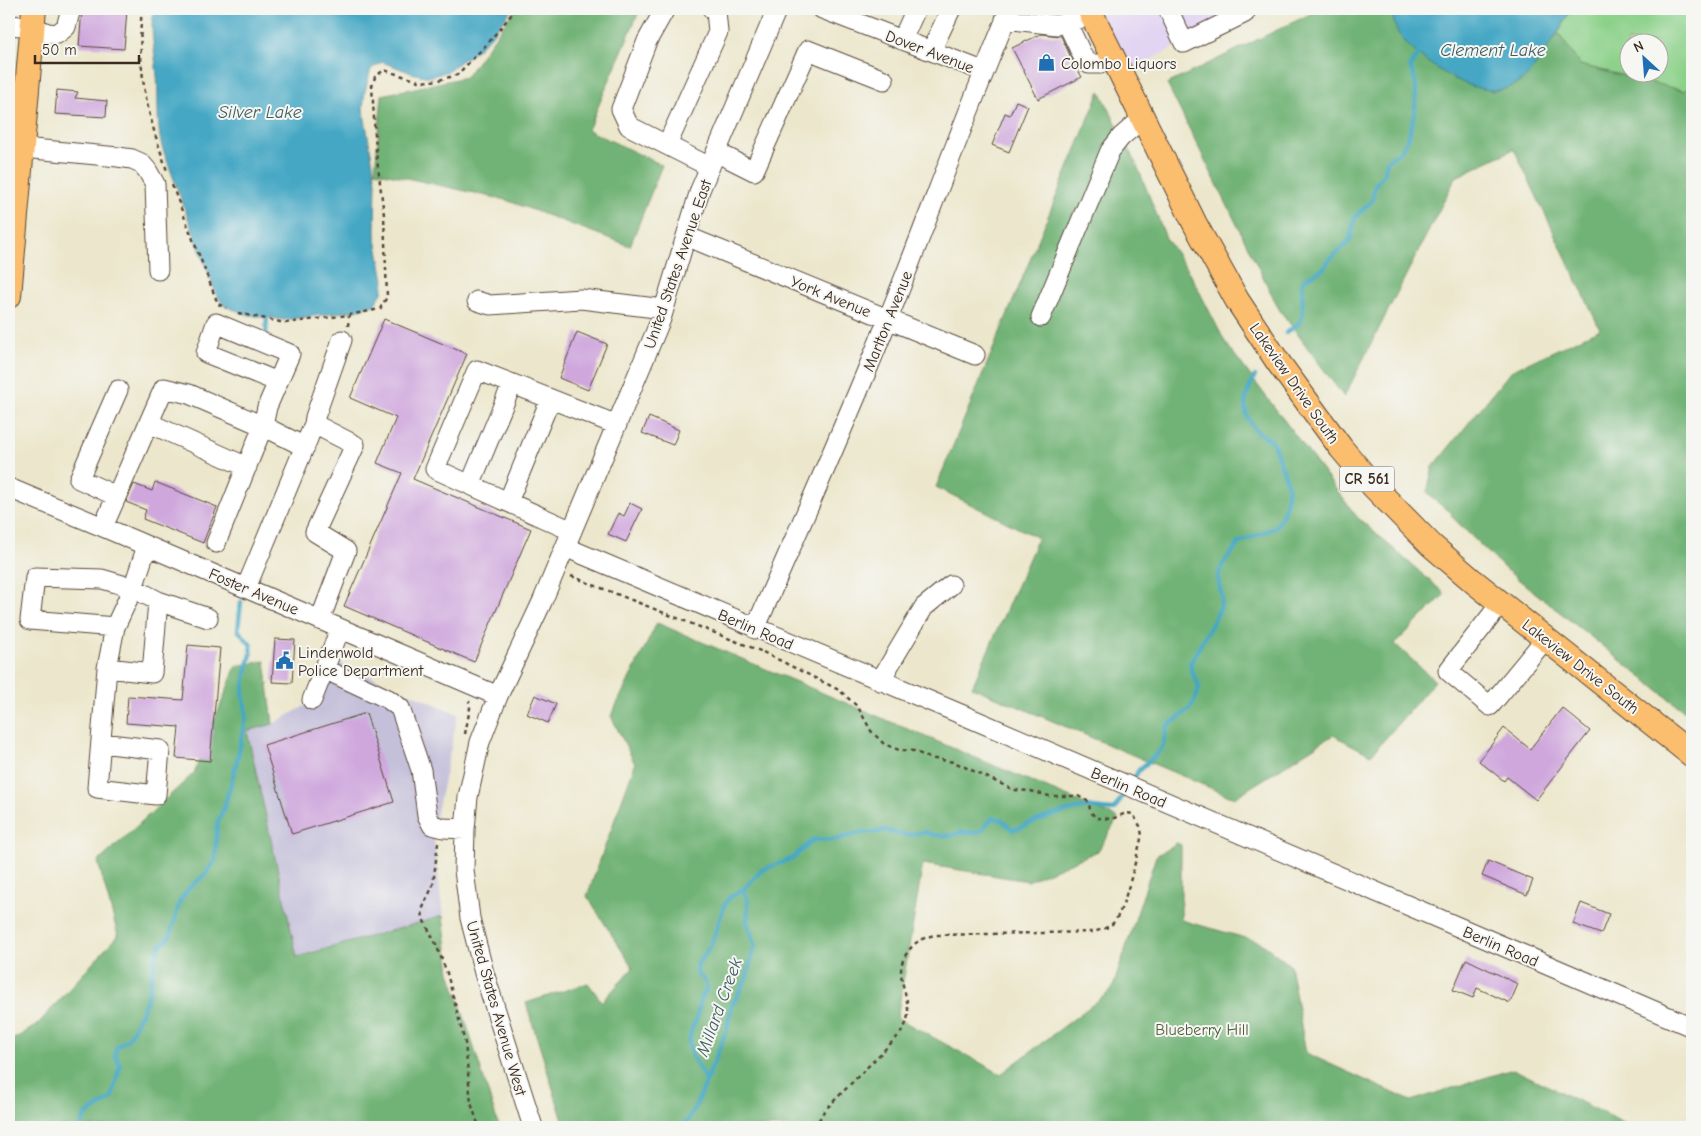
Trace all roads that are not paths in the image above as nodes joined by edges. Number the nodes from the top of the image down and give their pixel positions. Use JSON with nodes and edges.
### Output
{"nodes":[{"id":1,"x":70,"y":9,"type":"edge"},
{"id":2,"x":665,"y":9,"type":"edge"},
{"id":3,"x":715,"y":9,"type":"edge"},
{"id":4,"x":777,"y":9,"type":"edge"},
{"id":5,"x":916,"y":9,"type":"edge"},
{"id":6,"x":951,"y":9,"type":"edge"},
{"id":7,"x":1168,"y":9,"type":"edge"},
{"id":8,"x":1243,"y":9,"type":"edge"},
{"id":9,"x":831,"y":11,"type":"edge"},
{"id":10,"x":1091,"y":12,"type":"edge"},
{"id":11,"x":1008,"y":14,"type":"edge"},
{"id":12,"x":34,"y":18,"type":"edge"},
{"id":13,"x":1067,"y":23,"type":"junction"},
{"id":14,"x":9,"y":25,"type":"edge"},
{"id":15,"x":902,"y":40,"type":"junction"},
{"id":16,"x":931,"y":51,"type":"junction"},
{"id":17,"x":1113,"y":57,"type":"junction"},
{"id":18,"x":983,"y":71,"type":"junction"},
{"id":19,"x":884,"y":80,"type":"dead end"},
{"id":20,"x":1143,"y":118,"type":"junction"},
{"id":21,"x":667,"y":145,"type":"junction"},
{"id":22,"x":23,"y":148,"type":"junction"},
{"id":23,"x":713,"y":159,"type":"junction"},
{"id":24,"x":686,"y":236,"type":"junction"},
{"id":25,"x":158,"y":270,"type":"dead end"},
{"id":26,"x":9,"y":296,"type":"edge"},
{"id":27,"x":477,"y":301,"type":"dead end"},
{"id":28,"x":664,"y":309,"type":"junction"},
{"id":29,"x":1041,"y":317,"type":"dead end"},
{"id":30,"x":888,"y":319,"type":"junction"},
{"id":31,"x":342,"y":340,"type":"dead end"},
{"id":32,"x":976,"y":355,"type":"dead end"},
{"id":33,"x":278,"y":382,"type":"dead end"},
{"id":34,"x":512,"y":384,"type":"junction"},
{"id":35,"x":118,"y":390,"type":"dead end"},
{"id":36,"x":550,"y":400,"type":"junction"},
{"id":37,"x":149,"y":423,"type":"junction"},
{"id":38,"x":314,"y":424,"type":"junction"},
{"id":39,"x":617,"y":425,"type":"junction"},
{"id":40,"x":263,"y":426,"type":"junction"},
{"id":41,"x":305,"y":446,"type":"junction"},
{"id":42,"x":246,"y":467,"type":"junction"},
{"id":43,"x":470,"y":485,"type":"junction"},
{"id":44,"x":9,"y":488,"type":"edge"},
{"id":45,"x":116,"y":496,"type":"junction"},
{"id":46,"x":508,"y":502,"type":"junction"},
{"id":47,"x":103,"y":527,"type":"junction"},
{"id":48,"x":568,"y":539,"type":"junction"},
{"id":49,"x":216,"y":543,"type":"dead end"},
{"id":50,"x":147,"y":546,"type":"junction"},
{"id":51,"x":951,"y":585,"type":"dead end"},
{"id":52,"x":133,"y":588,"type":"junction"},
{"id":53,"x":246,"y":588,"type":"junction"},
{"id":54,"x":158,"y":601,"type":"junction"},
{"id":55,"x":1501,"y":603,"type":"junction"},
{"id":56,"x":208,"y":618,"type":"dead end"},
{"id":57,"x":320,"y":620,"type":"junction"},
{"id":58,"x":115,"y":627,"type":"junction"},
{"id":59,"x":340,"y":629,"type":"junction"},
{"id":60,"x":755,"y":629,"type":"junction"},
{"id":61,"x":1546,"y":638,"type":"junction"},
{"id":62,"x":107,"y":668,"type":"junction"},
{"id":63,"x":324,"y":669,"type":"junction"},
{"id":64,"x":880,"y":681,"type":"junction"},
{"id":65,"x":498,"y":696,"type":"junction"},
{"id":66,"x":312,"y":700,"type":"dead end"},
{"id":67,"x":101,"y":743,"type":"dead end"},
{"id":68,"x":1692,"y":755,"type":"edge"},
{"id":69,"x":465,"y":829,"type":"junction"},
{"id":70,"x":1692,"y":1027,"type":"edge"},
{"id":71,"x":533,"y":1127,"type":"edge"}],
"edges":[{"from":1,"to":12,"type":"street"},
{"from":2,"to":21,"type":"street"},
{"from":3,"to":21,"type":"street"},
{"from":4,"to":23,"type":"street","name":"United States Avenue East"},
{"from":5,"to":15,"type":"street"},
{"from":6,"to":16,"type":"street"},
{"from":7,"to":8,"type":"street"},
{"from":9,"to":15,"type":"street","name":"Dover Avenue"},
{"from":10,"to":13,"type":"street"},
{"from":10,"to":17,"type":"main road","name":"Lakeview Drive South","number":"CR 561"},
{"from":11,"to":13,"type":"street"},
{"from":11,"to":18,"type":"street","name":"Marlton Avenue"},
{"from":12,"to":14,"type":"street"},
{"from":12,"to":22,"type":"main road"},
{"from":13,"to":17,"type":"street"},
{"from":15,"to":16,"type":"street","name":"Dover Avenue"},
{"from":16,"to":18,"type":"street","name":"Dover Avenue"},
{"from":17,"to":20,"type":"main road","name":"Lakeview Drive South","number":"CR 561"},
{"from":18,"to":30,"type":"street","name":"Marlton Avenue"},
{"from":19,"to":23,"type":"street"},
{"from":20,"to":29,"type":"street"},
{"from":20,"to":55,"type":"main road","name":"Lakeview Drive South","number":"CR 561"},
{"from":21,"to":23,"type":"street"},
{"from":22,"to":25,"type":"street"},
{"from":22,"to":26,"type":"main road"},
{"from":23,"to":24,"type":"street","name":"United States Avenue East"},
{"from":24,"to":28,"type":"street","name":"United States Avenue East"},
{"from":24,"to":30,"type":"street","name":"York Avenue"},
{"from":27,"to":28,"type":"street"},
{"from":28,"to":39,"type":"street","name":"United States Avenue East"},
{"from":30,"to":32,"type":"street","name":"York Avenue"},
{"from":30,"to":60,"type":"street","name":"Marlton Avenue"},
{"from":31,"to":38,"type":"street"},
{"from":33,"to":40,"type":"street"},
{"from":34,"to":36,"type":"street"},
{"from":34,"to":43,"type":"street"},
{"from":34,"to":43,"type":"street","name":"Berlin Road"},
{"from":35,"to":45,"type":"street"},
{"from":36,"to":39,"type":"street"},
{"from":36,"to":46,"type":"street"},
{"from":37,"to":40,"type":"street"},
{"from":37,"to":42,"type":"street"},
{"from":37,"to":45,"type":"street"},
{"from":38,"to":41,"type":"street"},
{"from":38,"to":57,"type":"street"},
{"from":39,"to":48,"type":"street","name":"United States Avenue East"},
{"from":40,"to":41,"type":"street"},
{"from":40,"to":42,"type":"street"},
{"from":41,"to":53,"type":"street"},
{"from":42,"to":49,"type":"street"},
{"from":43,"to":46,"type":"street","name":"Berlin Road"},
{"from":44,"to":47,"type":"street","name":"Foster Avenue"},
{"from":45,"to":47,"type":"street"},
{"from":46,"to":48,"type":"street","name":"Berlin Road"},
{"from":47,"to":50,"type":"street","name":"Foster Avenue"},
{"from":48,"to":60,"type":"street","name":"Berlin Road"},
{"from":48,"to":65,"type":"street","name":"United States Avenue West"},
{"from":50,"to":52,"type":"street"},
{"from":50,"to":53,"type":"street","name":"Foster Avenue"},
{"from":51,"to":64,"type":"street"},
{"from":52,"to":54,"type":"street"},
{"from":52,"to":58,"type":"street"},
{"from":52,"to":58,"type":"street"},
{"from":53,"to":57,"type":"street","name":"Foster Avenue"},
{"from":54,"to":56,"type":"street"},
{"from":54,"to":62,"type":"street"},
{"from":55,"to":61,"type":"main road","name":"Lakeview Drive South","number":"CR 561"},
{"from":55,"to":61,"type":"street"},
{"from":57,"to":59,"type":"street","name":"Foster Avenue"},
{"from":58,"to":62,"type":"street"},
{"from":59,"to":63,"type":"street"},
{"from":59,"to":65,"type":"street","name":"Foster Avenue"},
{"from":60,"to":64,"type":"street","name":"Berlin Road"},
{"from":61,"to":68,"type":"main road","name":"Lakeview Drive South","number":"CR 561"},
{"from":62,"to":67,"type":"street"},
{"from":63,"to":66,"type":"street"},
{"from":63,"to":69,"type":"street"},
{"from":64,"to":70,"type":"street","name":"Berlin Road"},
{"from":65,"to":69,"type":"street","name":"United States Avenue West"},
{"from":69,"to":71,"type":"street","name":"United States Avenue West"}]}
